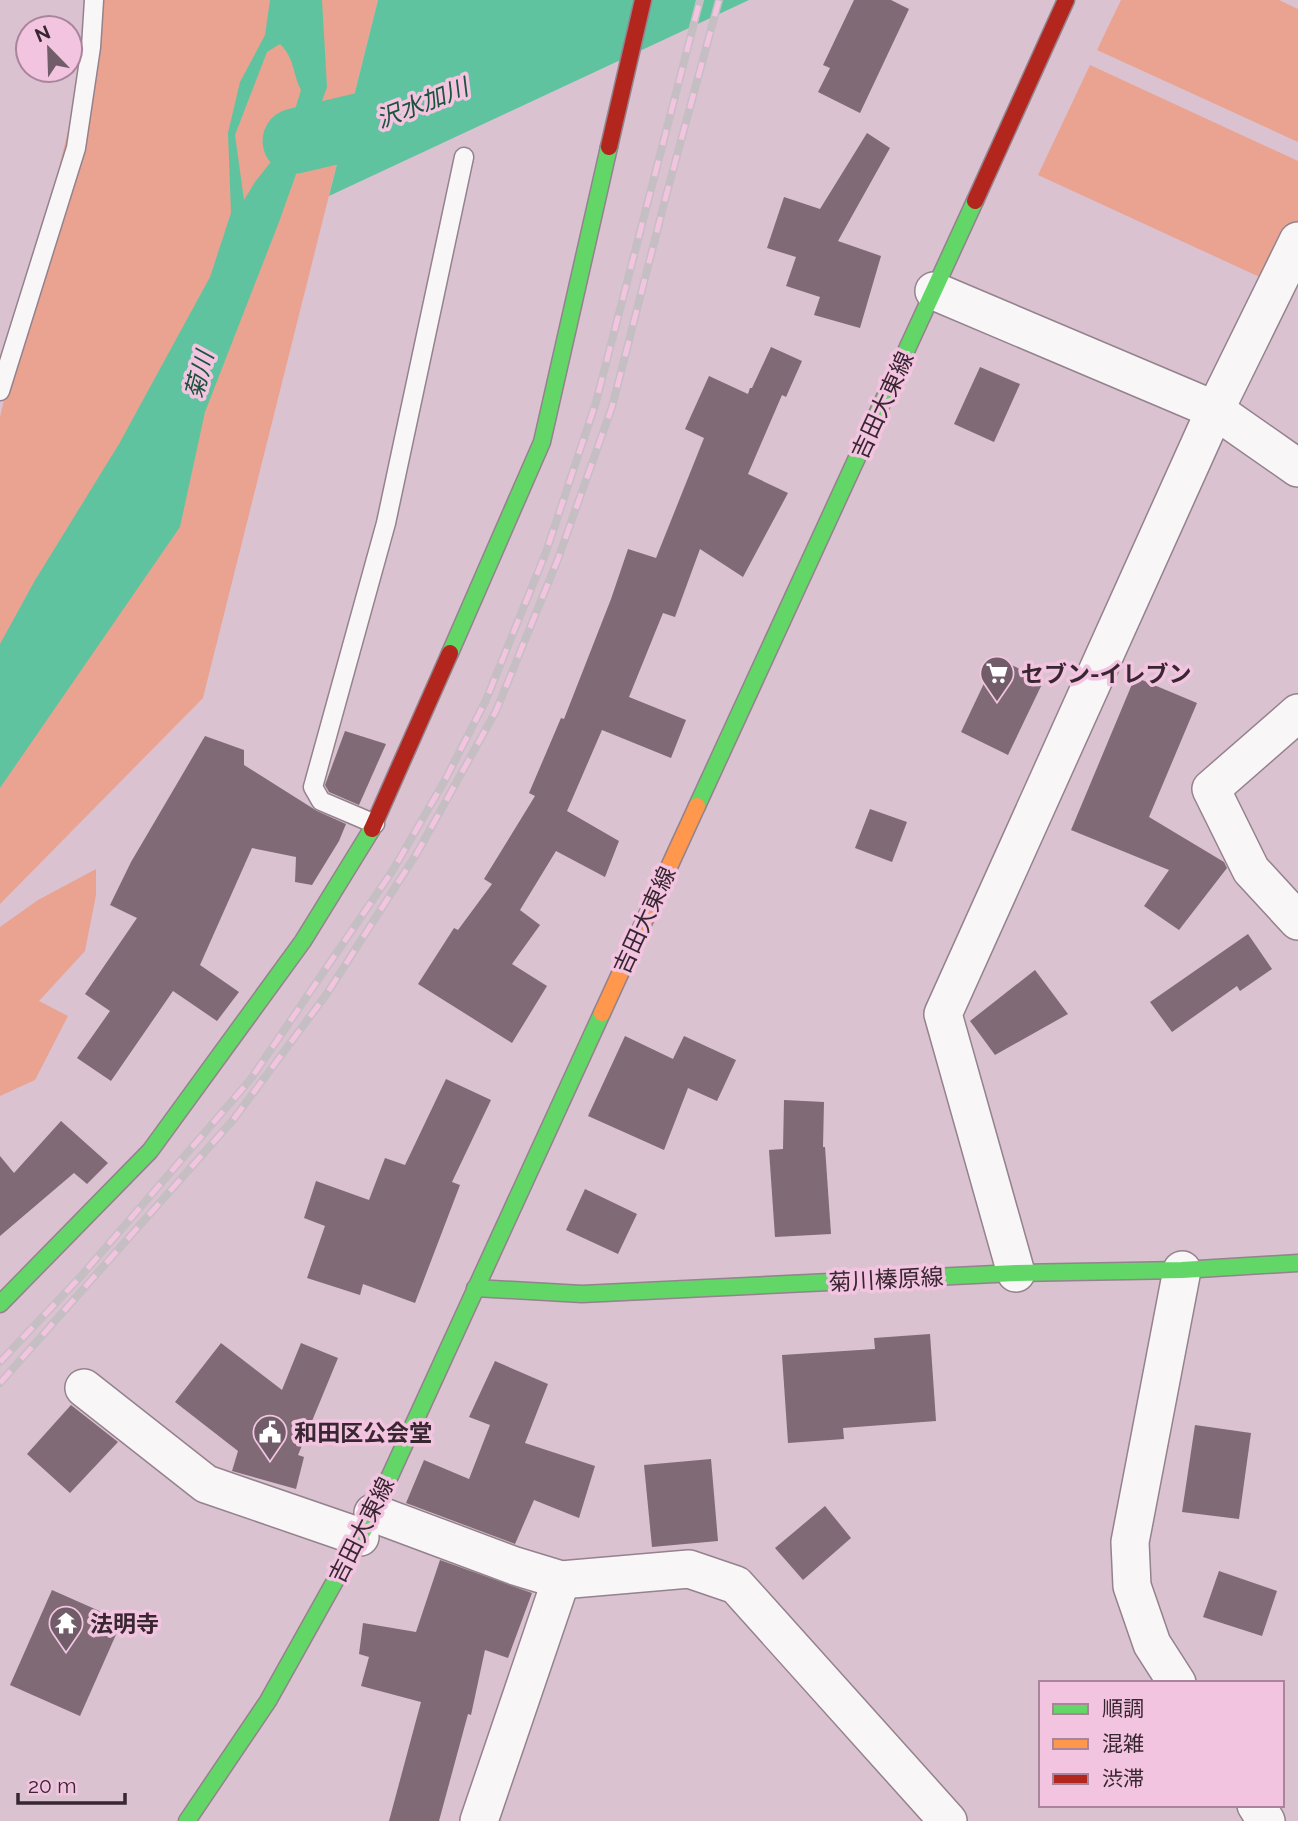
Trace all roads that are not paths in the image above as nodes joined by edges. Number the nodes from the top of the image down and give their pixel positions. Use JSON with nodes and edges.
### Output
{"nodes":[{"id":1,"x":94,"y":0,"type":"edge"},
{"id":2,"x":643,"y":0,"type":"edge"},
{"id":3,"x":1066,"y":0,"type":"edge"},
{"id":4,"x":464,"y":157,"type":"dead end"},
{"id":5,"x":1298,"y":241,"type":"edge"},
{"id":6,"x":934,"y":291,"type":"junction"},
{"id":7,"x":0,"y":391,"type":"edge"},
{"id":8,"x":1215,"y":410,"type":"junction"},
{"id":9,"x":1298,"y":468,"type":"edge"},
{"id":10,"x":1298,"y":713,"type":"edge"},
{"id":11,"x":375,"y":824,"type":"junction"},
{"id":12,"x":1298,"y":921,"type":"edge"},
{"id":13,"x":1298,"y":1263,"type":"edge"},
{"id":14,"x":1182,"y":1270,"type":"junction"},
{"id":15,"x":1016,"y":1273,"type":"junction"},
{"id":16,"x":475,"y":1288,"type":"junction"},
{"id":17,"x":0,"y":1304,"type":"edge"},
{"id":18,"x":84,"y":1388,"type":"dead end"},
{"id":19,"x":366,"y":1525,"type":"junction"},
{"id":20,"x":561,"y":1580,"type":"junction"},
{"id":21,"x":1176,"y":1681,"type":"edge"},
{"id":22,"x":187,"y":1821,"type":"edge"},
{"id":23,"x":479,"y":1821,"type":"edge"},
{"id":24,"x":948,"y":1821,"type":"edge"}],
"edges":[{"from":1,"to":7,"type":"lane"},
{"from":2,"to":11,"type":"main road"},
{"from":3,"to":6,"type":"main road","name":"吉田大東線"},
{"from":4,"to":11,"type":"lane"},
{"from":5,"to":8,"type":"street"},
{"from":6,"to":8,"type":"street"},
{"from":6,"to":16,"type":"main road","name":"吉田大東線"},
{"from":8,"to":9,"type":"street"},
{"from":8,"to":15,"type":"street"},
{"from":10,"to":12,"type":"street"},
{"from":11,"to":17,"type":"main road"},
{"from":13,"to":14,"type":"main road","name":"菊川榛原線"},
{"from":14,"to":15,"type":"main road","name":"菊川榛原線"},
{"from":14,"to":21,"type":"street"},
{"from":15,"to":16,"type":"main road","name":"菊川榛原線"},
{"from":16,"to":19,"type":"main road","name":"吉田大東線"},
{"from":18,"to":19,"type":"street"},
{"from":19,"to":20,"type":"street"},
{"from":19,"to":22,"type":"main road","name":"吉田大東線"},
{"from":20,"to":23,"type":"street"},
{"from":20,"to":24,"type":"street"}]}
